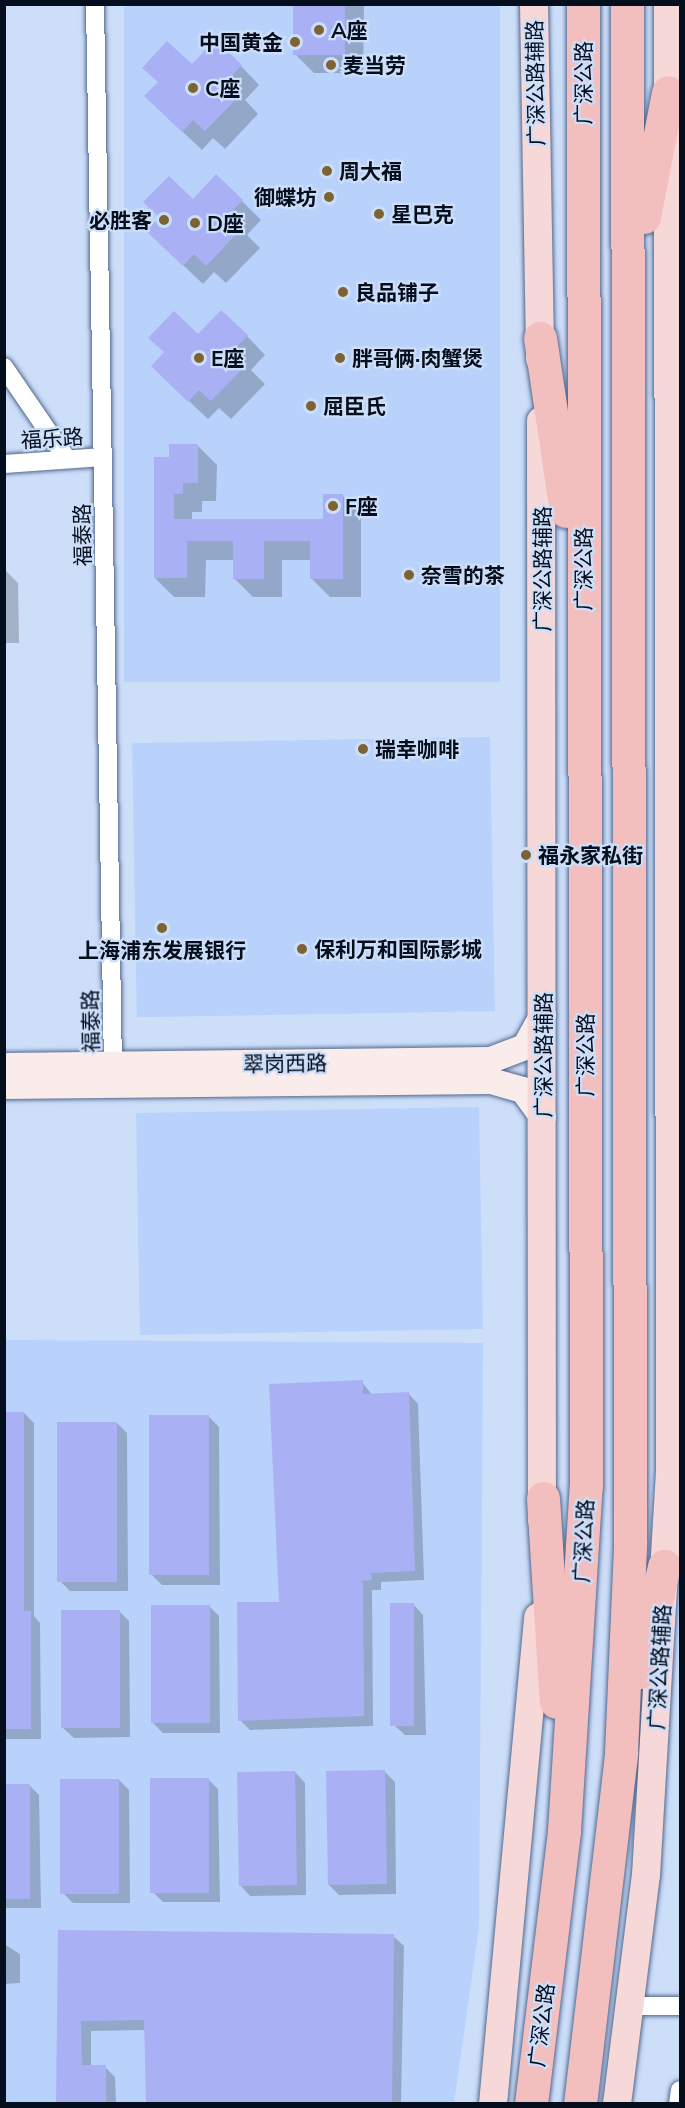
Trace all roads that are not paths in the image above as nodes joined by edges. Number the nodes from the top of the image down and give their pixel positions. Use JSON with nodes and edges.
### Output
{"nodes":[{"id":1,"x":95,"y":4,"type":"edge"},
{"id":2,"x":534,"y":4,"type":"edge"},
{"id":3,"x":583,"y":4,"type":"edge"},
{"id":4,"x":627,"y":4,"type":"edge"},
{"id":5,"x":668,"y":4,"type":"edge"},
{"id":6,"x":668,"y":92,"type":"junction"},
{"id":7,"x":630,"y":286,"type":"junction"},
{"id":8,"x":540,"y":338,"type":"junction"},
{"id":9,"x":4,"y":367,"type":"edge"},
{"id":10,"x":65,"y":456,"type":"junction"},
{"id":11,"x":103,"y":457,"type":"junction"},
{"id":12,"x":4,"y":464,"type":"edge"},
{"id":13,"x":583,"y":616,"type":"junction"},
{"id":14,"x":675,"y":675,"type":"edge"},
{"id":15,"x":675,"y":1010,"type":"edge"},
{"id":16,"x":543,"y":1015,"type":"junction"},
{"id":17,"x":113,"y":1065,"type":"junction"},
{"id":18,"x":4,"y":1066,"type":"edge"},
{"id":19,"x":446,"y":1071,"type":"junction"},
{"id":20,"x":4,"y":1086,"type":"edge"},
{"id":21,"x":676,"y":1102,"type":"edge"},
{"id":22,"x":543,"y":1118,"type":"junction"},
{"id":23,"x":676,"y":1310,"type":"edge"},
{"id":24,"x":675,"y":1468,"type":"edge"},
{"id":25,"x":543,"y":1498,"type":"junction"},
{"id":26,"x":664,"y":1566,"type":"junction"},
{"id":27,"x":621,"y":1753,"type":"junction"},
{"id":28,"x":564,"y":1831,"type":"junction"},
{"id":29,"x":631,"y":2006,"type":"junction"},
{"id":30,"x":681,"y":2006,"type":"edge"},
{"id":31,"x":681,"y":2090,"type":"edge"},
{"id":32,"x":493,"y":2103,"type":"edge"},
{"id":33,"x":531,"y":2103,"type":"edge"},
{"id":34,"x":580,"y":2103,"type":"edge"},
{"id":35,"x":617,"y":2103,"type":"edge"},
{"id":36,"x":678,"y":2103,"type":"edge"}],
"edges":[{"from":1,"to":11,"type":"street","name":"福泰路"},
{"from":2,"to":8,"type":"main road","name":"广深公路辅路"},
{"from":3,"to":13,"type":"highway","name":"广深公路"},
{"from":4,"to":7,"type":"highway"},
{"from":5,"to":6,"type":"main road","name":"广深公路辅路"},
{"from":6,"to":7,"type":"highway"},
{"from":6,"to":14,"type":"main road","name":"广深公路辅路"},
{"from":7,"to":27,"type":"highway"},
{"from":8,"to":13,"type":"highway"},
{"from":8,"to":16,"type":"main road","name":"广深公路辅路"},
{"from":9,"to":10,"type":"street"},
{"from":10,"to":11,"type":"street","name":"福乐路"},
{"from":10,"to":12,"type":"street","name":"福乐路"},
{"from":11,"to":17,"type":"street","name":"福泰路"},
{"from":13,"to":28,"type":"highway","name":"广深公路"},
{"from":14,"to":15,"type":"main road","name":"广深公路辅路"},
{"from":15,"to":21,"type":"main road","name":"广深公路辅路"},
{"from":16,"to":19,"type":"main road","name":"翠岗西路"},
{"from":16,"to":22,"type":"main road","name":"广深公路辅路"},
{"from":17,"to":18,"type":"main road","name":"翠岗西路"},
{"from":17,"to":19,"type":"main road","name":"翠岗西路"},
{"from":19,"to":20,"type":"main road","name":"翠岗西路"},
{"from":19,"to":22,"type":"main road","name":"翠岗西路"},
{"from":21,"to":23,"type":"main road","name":"广深公路辅路"},
{"from":22,"to":25,"type":"main road","name":"广深公路辅路"},
{"from":23,"to":24,"type":"main road","name":"广深公路辅路"},
{"from":24,"to":26,"type":"main road","name":"广深公路辅路"},
{"from":25,"to":28,"type":"highway"},
{"from":25,"to":32,"type":"main road","name":"广深公路辅路"},
{"from":26,"to":27,"type":"highway"},
{"from":26,"to":29,"type":"main road","name":"广深公路辅路"},
{"from":27,"to":34,"type":"highway"},
{"from":28,"to":33,"type":"highway","name":"广深公路"},
{"from":29,"to":30,"type":"street"},
{"from":29,"to":35,"type":"main road","name":"广深公路辅路"},
{"from":31,"to":36,"type":"street"}]}
